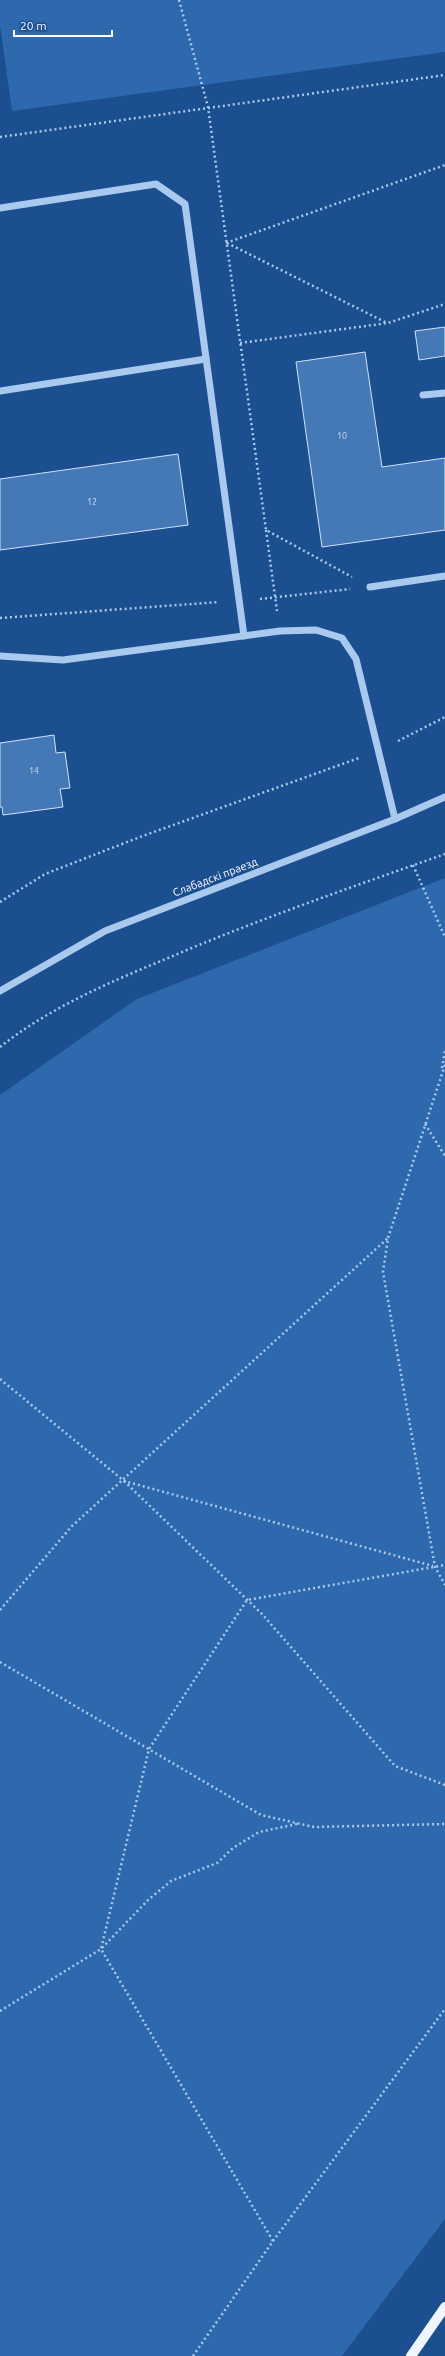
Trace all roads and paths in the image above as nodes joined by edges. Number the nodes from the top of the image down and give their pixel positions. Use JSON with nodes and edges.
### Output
{"nodes":[{"id":1,"x":179,"y":0,"type":"edge"},
{"id":2,"x":445,"y":75,"type":"edge"},
{"id":3,"x":208,"y":107,"type":"junction"},
{"id":4,"x":0,"y":137,"type":"edge"},
{"id":5,"x":445,"y":165,"type":"edge"},
{"id":6,"x":0,"y":208,"type":"edge"},
{"id":7,"x":226,"y":243,"type":"junction"},
{"id":8,"x":445,"y":304,"type":"edge"},
{"id":9,"x":388,"y":323,"type":"junction"},
{"id":10,"x":240,"y":343,"type":"junction"},
{"id":11,"x":206,"y":359,"type":"junction"},
{"id":12,"x":0,"y":391,"type":"edge"},
{"id":13,"x":445,"y":393,"type":"edge"},
{"id":14,"x":423,"y":395,"type":"dead end"},
{"id":15,"x":266,"y":530,"type":"junction"},
{"id":16,"x":445,"y":576,"type":"edge"},
{"id":17,"x":370,"y":587,"type":"junction"},
{"id":18,"x":274,"y":598,"type":"junction"},
{"id":19,"x":239,"y":601,"type":"junction"},
{"id":20,"x":0,"y":618,"type":"edge"},
{"id":21,"x":244,"y":636,"type":"junction"},
{"id":22,"x":0,"y":656,"type":"edge"},
{"id":23,"x":445,"y":717,"type":"edge"},
{"id":24,"x":377,"y":752,"type":"junction"},
{"id":25,"x":445,"y":797,"type":"edge"},
{"id":26,"x":394,"y":819,"type":"junction"},
{"id":27,"x":445,"y":854,"type":"edge"},
{"id":28,"x":413,"y":865,"type":"junction"},
{"id":29,"x":0,"y":902,"type":"edge"},
{"id":30,"x":445,"y":937,"type":"edge"},
{"id":31,"x":0,"y":991,"type":"edge"},
{"id":32,"x":0,"y":1047,"type":"edge"},
{"id":33,"x":445,"y":1051,"type":"edge"},
{"id":34,"x":445,"y":1065,"type":"edge"},
{"id":35,"x":442,"y":1070,"type":"junction"},
{"id":36,"x":425,"y":1124,"type":"junction"},
{"id":37,"x":445,"y":1156,"type":"edge"},
{"id":38,"x":388,"y":1238,"type":"junction"},
{"id":39,"x":0,"y":1379,"type":"edge"},
{"id":40,"x":124,"y":1480,"type":"junction"},
{"id":41,"x":445,"y":1565,"type":"edge"},
{"id":42,"x":435,"y":1566,"type":"junction"},
{"id":43,"x":445,"y":1586,"type":"edge"},
{"id":44,"x":247,"y":1600,"type":"junction"},
{"id":45,"x":0,"y":1610,"type":"edge"},
{"id":46,"x":0,"y":1662,"type":"edge"},
{"id":47,"x":149,"y":1749,"type":"junction"},
{"id":48,"x":445,"y":1785,"type":"edge"},
{"id":49,"x":299,"y":1824,"type":"junction"},
{"id":50,"x":445,"y":1824,"type":"edge"},
{"id":51,"x":101,"y":1949,"type":"junction"},
{"id":52,"x":445,"y":2009,"type":"edge"},
{"id":53,"x":0,"y":2011,"type":"edge"},
{"id":54,"x":273,"y":2241,"type":"junction"},
{"id":55,"x":445,"y":2307,"type":"edge"},
{"id":56,"x":193,"y":2356,"type":"edge"},
{"id":57,"x":411,"y":2356,"type":"edge"}],
"edges":[{"from":1,"to":3,"type":"path"},
{"from":2,"to":3,"type":"path"},
{"from":3,"to":4,"type":"path"},
{"from":3,"to":7,"type":"path"},
{"from":5,"to":7,"type":"path"},
{"from":6,"to":11,"type":"street"},
{"from":7,"to":9,"type":"path"},
{"from":7,"to":10,"type":"path"},
{"from":8,"to":9,"type":"path"},
{"from":9,"to":10,"type":"path"},
{"from":10,"to":15,"type":"path"},
{"from":11,"to":12,"type":"street"},
{"from":11,"to":19,"type":"street"},
{"from":13,"to":14,"type":"street"},
{"from":15,"to":17,"type":"path"},
{"from":15,"to":18,"type":"path"},
{"from":16,"to":17,"type":"street"},
{"from":17,"to":18,"type":"path"},
{"from":18,"to":19,"type":"path"},
{"from":19,"to":20,"type":"path"},
{"from":19,"to":21,"type":"street"},
{"from":21,"to":22,"type":"street"},
{"from":21,"to":24,"type":"street"},
{"from":23,"to":24,"type":"path"},
{"from":24,"to":26,"type":"street"},
{"from":24,"to":29,"type":"path"},
{"from":25,"to":26,"type":"street","name":"Слабадскі праезд"},
{"from":26,"to":31,"type":"street","name":"Слабадскі праезд"},
{"from":27,"to":28,"type":"path"},
{"from":28,"to":30,"type":"path"},
{"from":28,"to":32,"type":"path"},
{"from":33,"to":35,"type":"path"},
{"from":34,"to":35,"type":"path"},
{"from":35,"to":36,"type":"path"},
{"from":36,"to":37,"type":"path"},
{"from":36,"to":38,"type":"path"},
{"from":38,"to":40,"type":"path"},
{"from":38,"to":42,"type":"path"},
{"from":39,"to":40,"type":"path"},
{"from":40,"to":42,"type":"path"},
{"from":40,"to":44,"type":"path"},
{"from":40,"to":45,"type":"path"},
{"from":41,"to":42,"type":"path"},
{"from":42,"to":43,"type":"path"},
{"from":42,"to":44,"type":"path"},
{"from":44,"to":47,"type":"path"},
{"from":44,"to":48,"type":"path"},
{"from":46,"to":47,"type":"path"},
{"from":47,"to":49,"type":"path"},
{"from":47,"to":51,"type":"path"},
{"from":49,"to":50,"type":"path"},
{"from":49,"to":51,"type":"path"},
{"from":51,"to":53,"type":"path"},
{"from":51,"to":54,"type":"path"},
{"from":52,"to":54,"type":"path"},
{"from":54,"to":56,"type":"path"},
{"from":55,"to":57,"type":"main road"}]}
